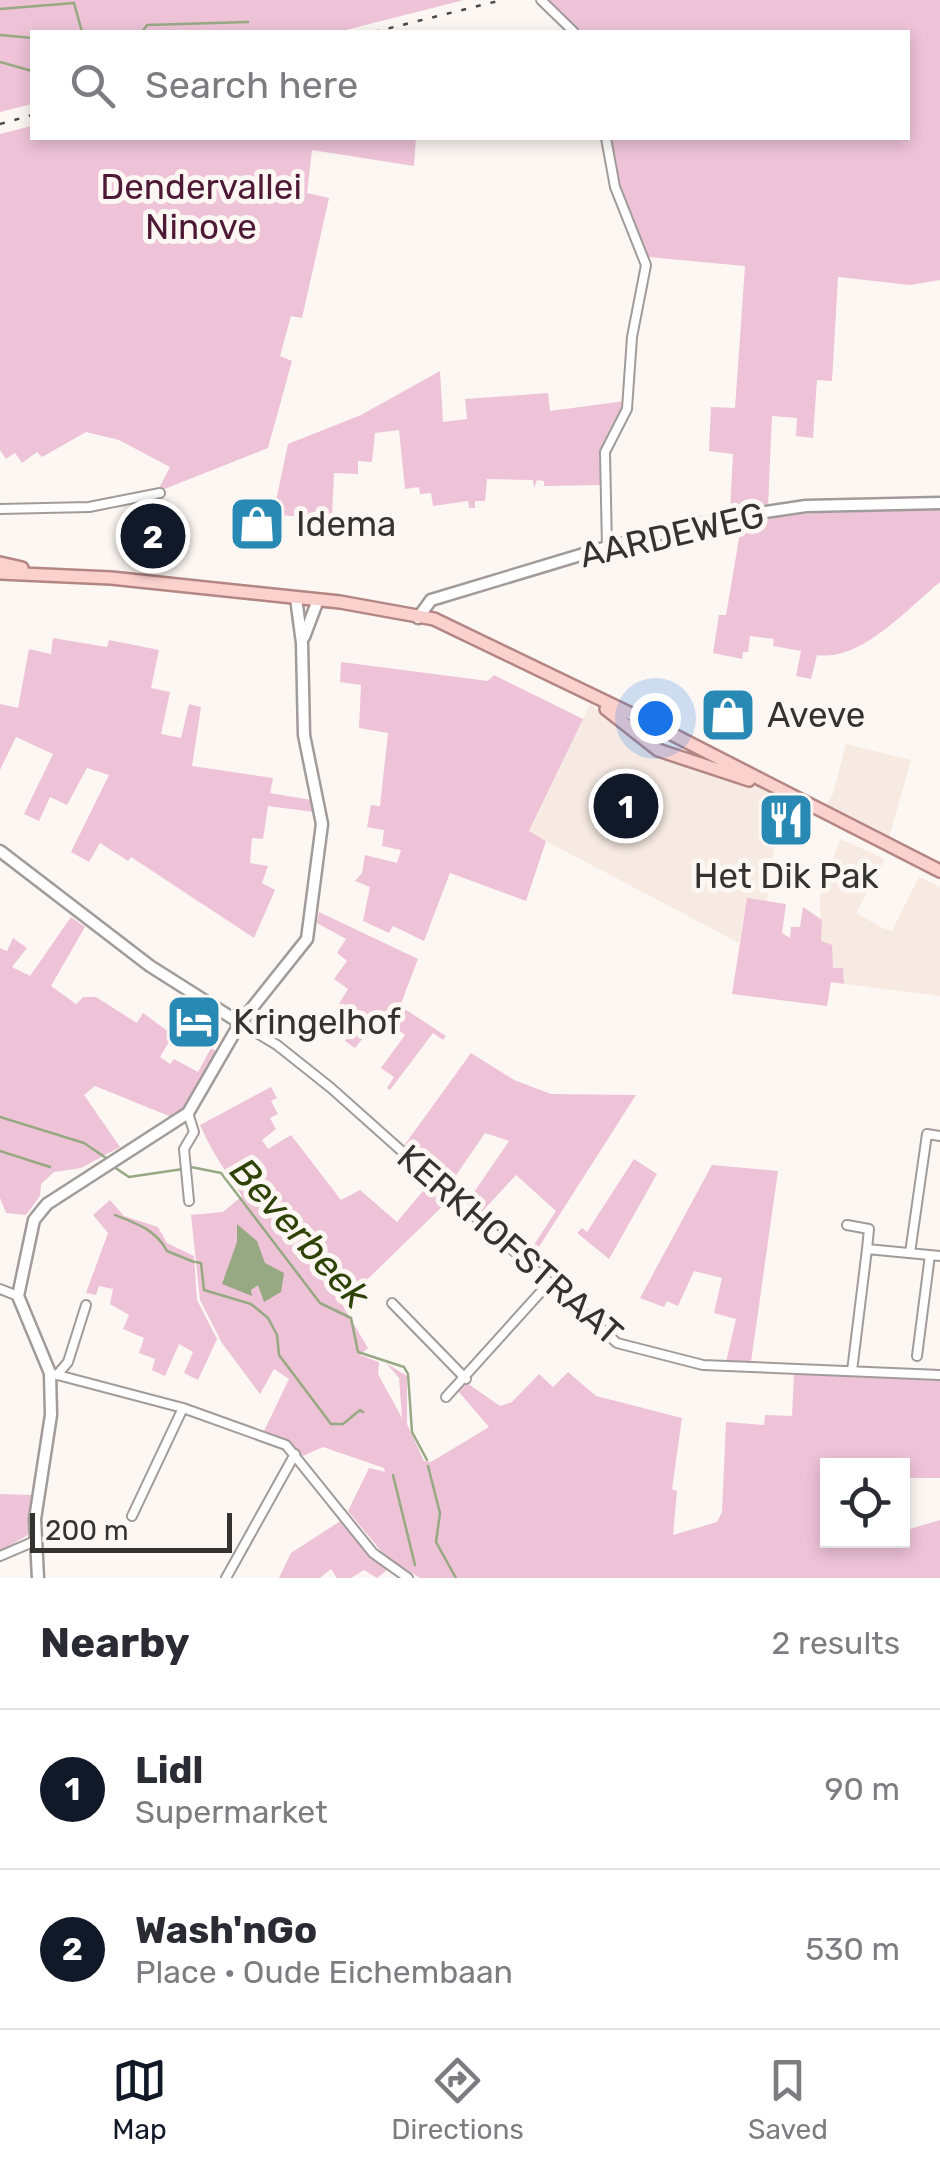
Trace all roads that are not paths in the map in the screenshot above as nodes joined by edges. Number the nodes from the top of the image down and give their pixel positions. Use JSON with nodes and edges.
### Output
{"nodes":[{"id":1,"x":541,"y":0,"type":"edge"},
{"id":2,"x":572,"y":30,"type":"edge"},
{"id":3,"x":606,"y":140,"type":"edge"},
{"id":4,"x":160,"y":493,"type":"dead end"},
{"id":5,"x":940,"y":504,"type":"edge"},
{"id":6,"x":0,"y":509,"type":"edge"},
{"id":7,"x":607,"y":547,"type":"junction"},
{"id":8,"x":0,"y":563,"type":"edge"},
{"id":9,"x":0,"y":573,"type":"edge"},
{"id":10,"x":46,"y":574,"type":"junction"},
{"id":11,"x":296,"y":598,"type":"junction"},
{"id":12,"x":318,"y":600,"type":"junction"},
{"id":13,"x":418,"y":618,"type":"junction"},
{"id":14,"x":302,"y":643,"type":"junction"},
{"id":15,"x":654,"y":725,"type":"junction"},
{"id":16,"x":681,"y":739,"type":"junction"},
{"id":17,"x":646,"y":741,"type":"junction"},
{"id":18,"x":670,"y":755,"type":"junction"},
{"id":19,"x":0,"y":851,"type":"edge"},
{"id":20,"x":940,"y":873,"type":"edge"},
{"id":21,"x":240,"y":1023,"type":"junction"},
{"id":22,"x":188,"y":1113,"type":"junction"},
{"id":23,"x":940,"y":1136,"type":"edge"},
{"id":24,"x":189,"y":1201,"type":"dead end"},
{"id":25,"x":846,"y":1225,"type":"dead end"},
{"id":26,"x":868,"y":1249,"type":"junction"},
{"id":27,"x":910,"y":1253,"type":"junction"},
{"id":28,"x":935,"y":1255,"type":"edge"},
{"id":29,"x":548,"y":1284,"type":"junction"},
{"id":30,"x":0,"y":1289,"type":"edge"},
{"id":31,"x":18,"y":1296,"type":"junction"},
{"id":32,"x":392,"y":1303,"type":"dead end"},
{"id":33,"x":86,"y":1306,"type":"dead end"},
{"id":34,"x":917,"y":1356,"type":"dead end"},
{"id":35,"x":852,"y":1370,"type":"junction"},
{"id":36,"x":53,"y":1374,"type":"junction"},
{"id":37,"x":940,"y":1374,"type":"edge"},
{"id":38,"x":466,"y":1378,"type":"junction"},
{"id":39,"x":446,"y":1398,"type":"dead end"},
{"id":40,"x":183,"y":1408,"type":"junction"},
{"id":41,"x":295,"y":1454,"type":"junction"},
{"id":42,"x":132,"y":1516,"type":"dead end"},
{"id":43,"x":35,"y":1541,"type":"junction"},
{"id":44,"x":0,"y":1556,"type":"edge"},
{"id":45,"x":38,"y":1578,"type":"edge"},
{"id":46,"x":226,"y":1578,"type":"edge"},
{"id":47,"x":408,"y":1578,"type":"edge"}],
"edges":[{"from":1,"to":2,"type":"street"},
{"from":3,"to":7,"type":"street"},
{"from":4,"to":6,"type":"street"},
{"from":5,"to":7,"type":"street","name":"AARDEWEG"},
{"from":7,"to":13,"type":"street","name":"AARDEWEG"},
{"from":8,"to":10,"type":"main road"},
{"from":9,"to":10,"type":"main road"},
{"from":10,"to":11,"type":"main road"},
{"from":11,"to":12,"type":"main road"},
{"from":11,"to":14,"type":"street"},
{"from":12,"to":13,"type":"main road"},
{"from":12,"to":14,"type":"street"},
{"from":13,"to":15,"type":"main road"},
{"from":13,"to":17,"type":"main road"},
{"from":14,"to":21,"type":"street"},
{"from":15,"to":16,"type":"main road"},
{"from":15,"to":17,"type":"main road"},
{"from":16,"to":18,"type":"main road"},
{"from":16,"to":20,"type":"main road"},
{"from":17,"to":18,"type":"main road"},
{"from":18,"to":20,"type":"main road"},
{"from":19,"to":21,"type":"street"},
{"from":21,"to":22,"type":"street"},
{"from":21,"to":29,"type":"street","name":"KERKHOFSTRAAT"},
{"from":22,"to":24,"type":"street"},
{"from":22,"to":31,"type":"street"},
{"from":23,"to":27,"type":"street"},
{"from":25,"to":26,"type":"street"},
{"from":26,"to":27,"type":"street"},
{"from":26,"to":35,"type":"street"},
{"from":27,"to":28,"type":"street"},
{"from":28,"to":34,"type":"street"},
{"from":29,"to":35,"type":"street","name":"KERKHOFSTRAAT"},
{"from":29,"to":38,"type":"street"},
{"from":30,"to":31,"type":"street"},
{"from":31,"to":36,"type":"street"},
{"from":32,"to":38,"type":"street"},
{"from":33,"to":36,"type":"street"},
{"from":35,"to":37,"type":"street","name":"KERKHOFSTRAAT"},
{"from":36,"to":40,"type":"street"},
{"from":36,"to":43,"type":"street"},
{"from":38,"to":39,"type":"street"},
{"from":40,"to":41,"type":"street"},
{"from":40,"to":42,"type":"street"},
{"from":41,"to":46,"type":"street"},
{"from":41,"to":47,"type":"street"},
{"from":43,"to":44,"type":"street"},
{"from":43,"to":45,"type":"street"}]}
